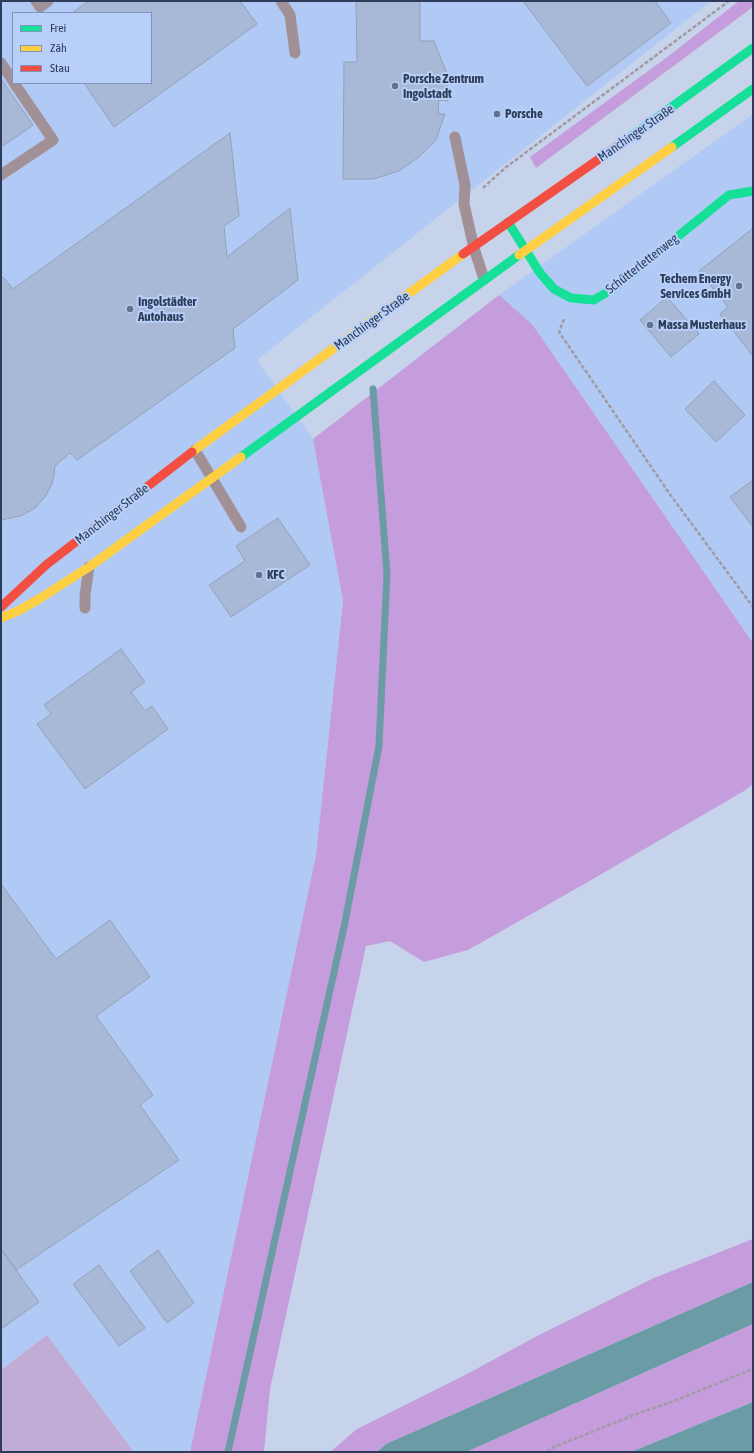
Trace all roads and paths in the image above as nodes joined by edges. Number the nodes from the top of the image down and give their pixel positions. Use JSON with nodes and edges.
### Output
{"nodes":[{"id":1,"x":36,"y":1,"type":"edge"},
{"id":2,"x":48,"y":1,"type":"edge"},
{"id":3,"x":281,"y":1,"type":"edge"},
{"id":4,"x":729,"y":1,"type":"edge"},
{"id":5,"x":753,"y":48,"type":"edge"},
{"id":6,"x":295,"y":52,"type":"dead end"},
{"id":7,"x":1,"y":63,"type":"edge"},
{"id":8,"x":12,"y":79,"type":"edge"},
{"id":9,"x":15,"y":84,"type":"edge"},
{"id":10,"x":753,"y":88,"type":"edge"},
{"id":11,"x":455,"y":137,"type":"dead end"},
{"id":12,"x":1,"y":175,"type":"edge"},
{"id":13,"x":753,"y":191,"type":"edge"},
{"id":14,"x":464,"y":204,"type":"junction"},
{"id":15,"x":508,"y":222,"type":"junction"},
{"id":16,"x":474,"y":248,"type":"junction"},
{"id":17,"x":526,"y":250,"type":"junction"},
{"id":18,"x":484,"y":279,"type":"junction"},
{"id":19,"x":571,"y":298,"type":"junction"},
{"id":20,"x":194,"y":450,"type":"junction"},
{"id":21,"x":211,"y":478,"type":"junction"},
{"id":22,"x":241,"y":527,"type":"dead end"},
{"id":23,"x":89,"y":567,"type":"junction"},
{"id":24,"x":1,"y":607,"type":"edge"},
{"id":25,"x":753,"y":607,"type":"edge"},
{"id":26,"x":85,"y":608,"type":"dead end"},
{"id":27,"x":1,"y":618,"type":"edge"},
{"id":28,"x":753,"y":1369,"type":"edge"},
{"id":29,"x":547,"y":1452,"type":"edge"}],
"edges":[{"from":1,"to":2,"type":"lane"},
{"from":3,"to":6,"type":"lane"},
{"from":4,"to":14,"type":"path"},
{"from":5,"to":15,"type":"main road","name":"Manchinger Straße"},
{"from":7,"to":8,"type":"lane"},
{"from":9,"to":12,"type":"lane"},
{"from":10,"to":17,"type":"main road"},
{"from":11,"to":14,"type":"lane"},
{"from":13,"to":19,"type":"main road","name":"Schütterlettenweg"},
{"from":14,"to":16,"type":"lane"},
{"from":15,"to":16,"type":"main road","name":"Manchinger Straße"},
{"from":15,"to":17,"type":"main road","name":"Schütterlettenweg"},
{"from":16,"to":18,"type":"lane"},
{"from":16,"to":20,"type":"main road","name":"Manchinger Straße"},
{"from":17,"to":18,"type":"main road"},
{"from":17,"to":19,"type":"main road","name":"Schütterlettenweg"},
{"from":18,"to":21,"type":"main road"},
{"from":19,"to":25,"type":"path"},
{"from":20,"to":21,"type":"lane"},
{"from":20,"to":24,"type":"main road","name":"Manchinger Straße"},
{"from":21,"to":22,"type":"lane"},
{"from":21,"to":23,"type":"main road"},
{"from":23,"to":26,"type":"lane"},
{"from":23,"to":27,"type":"main road"},
{"from":28,"to":29,"type":"path"}]}
